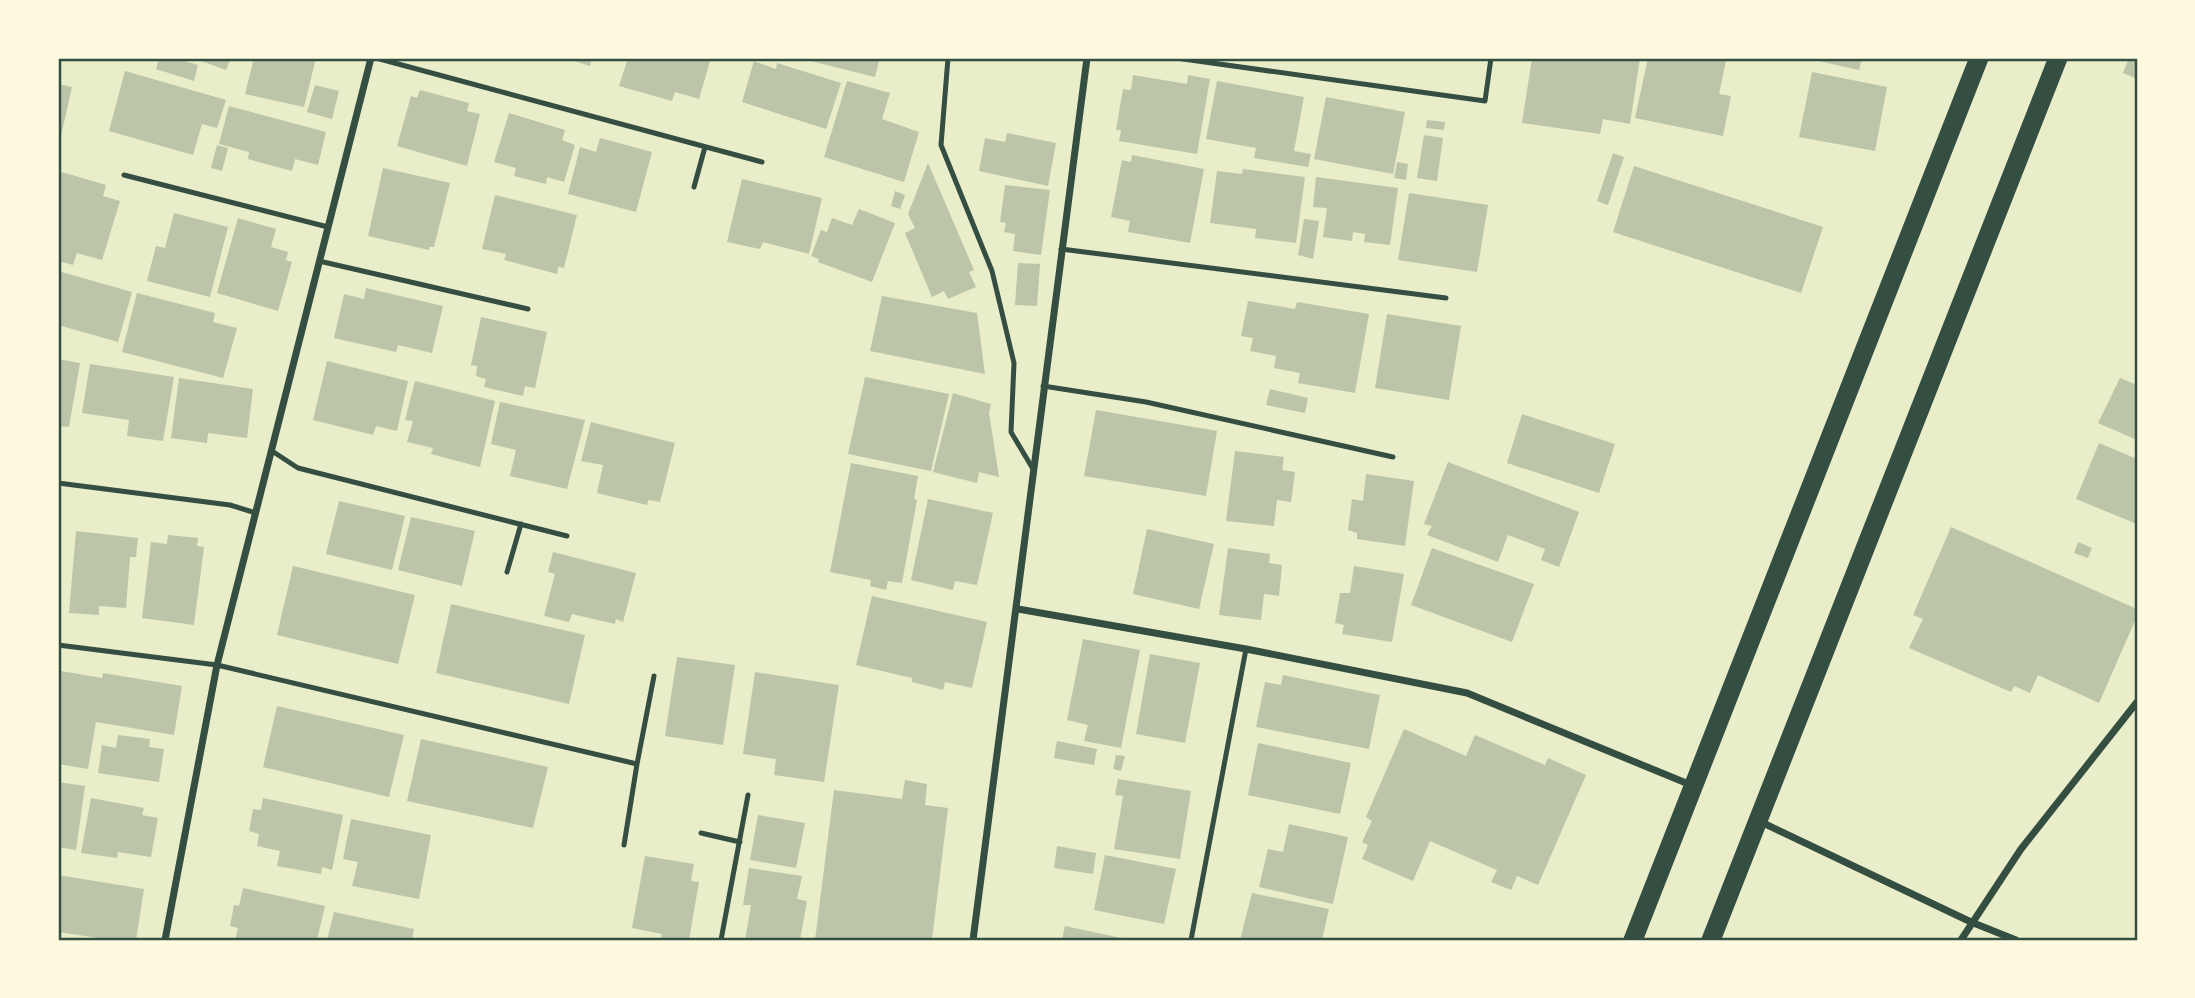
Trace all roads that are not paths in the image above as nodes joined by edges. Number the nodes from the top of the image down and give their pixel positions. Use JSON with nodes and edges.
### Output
{"nodes":[{"id":1,"x":373,"y":58,"type":"edge"},
{"id":2,"x":948,"y":58,"type":"edge"},
{"id":3,"x":1087,"y":58,"type":"edge"},
{"id":4,"x":1176,"y":58,"type":"edge"},
{"id":5,"x":1491,"y":58,"type":"edge"},
{"id":6,"x":1979,"y":58,"type":"edge"},
{"id":7,"x":2058,"y":58,"type":"edge"},
{"id":8,"x":705,"y":147,"type":"junction"},
{"id":9,"x":762,"y":162,"type":"dead end"},
{"id":10,"x":124,"y":175,"type":"dead end"},
{"id":11,"x":694,"y":187,"type":"dead end"},
{"id":12,"x":328,"y":227,"type":"junction"},
{"id":13,"x":1061,"y":249,"type":"junction"},
{"id":14,"x":319,"y":261,"type":"junction"},
{"id":15,"x":1446,"y":298,"type":"dead end"},
{"id":16,"x":528,"y":309,"type":"dead end"},
{"id":17,"x":1043,"y":386,"type":"junction"},
{"id":18,"x":272,"y":451,"type":"junction"},
{"id":19,"x":1393,"y":457,"type":"dead end"},
{"id":20,"x":1033,"y":469,"type":"junction"},
{"id":21,"x":58,"y":483,"type":"edge"},
{"id":22,"x":256,"y":513,"type":"junction"},
{"id":23,"x":521,"y":524,"type":"junction"},
{"id":24,"x":567,"y":536,"type":"dead end"},
{"id":25,"x":508,"y":572,"type":"dead end"},
{"id":26,"x":1017,"y":609,"type":"junction"},
{"id":27,"x":58,"y":645,"type":"edge"},
{"id":28,"x":1246,"y":649,"type":"junction"},
{"id":29,"x":217,"y":665,"type":"junction"},
{"id":30,"x":654,"y":676,"type":"dead end"},
{"id":31,"x":2137,"y":702,"type":"edge"},
{"id":32,"x":637,"y":764,"type":"junction"},
{"id":33,"x":1694,"y":786,"type":"junction"},
{"id":34,"x":748,"y":795,"type":"dead end"},
{"id":35,"x":1759,"y":820,"type":"junction"},
{"id":36,"x":701,"y":833,"type":"dead end"},
{"id":37,"x":740,"y":842,"type":"junction"},
{"id":38,"x":624,"y":845,"type":"dead end"},
{"id":39,"x":1971,"y":922,"type":"junction"},
{"id":40,"x":165,"y":940,"type":"edge"},
{"id":41,"x":722,"y":940,"type":"edge"},
{"id":42,"x":973,"y":940,"type":"edge"},
{"id":43,"x":1191,"y":940,"type":"edge"},
{"id":44,"x":1633,"y":940,"type":"edge"},
{"id":45,"x":1711,"y":940,"type":"edge"},
{"id":46,"x":1961,"y":940,"type":"edge"},
{"id":47,"x":2016,"y":940,"type":"edge"}],
"edges":[{"from":1,"to":8,"type":"lane"},
{"from":1,"to":12,"type":"street"},
{"from":2,"to":20,"type":"lane"},
{"from":3,"to":13,"type":"street"},
{"from":4,"to":5,"type":"lane"},
{"from":6,"to":33,"type":"highway"},
{"from":7,"to":35,"type":"highway"},
{"from":8,"to":9,"type":"lane"},
{"from":8,"to":11,"type":"lane"},
{"from":10,"to":12,"type":"lane"},
{"from":12,"to":14,"type":"street"},
{"from":13,"to":15,"type":"lane"},
{"from":13,"to":17,"type":"street"},
{"from":14,"to":16,"type":"lane"},
{"from":14,"to":18,"type":"street"},
{"from":17,"to":19,"type":"lane"},
{"from":17,"to":20,"type":"street"},
{"from":18,"to":22,"type":"street"},
{"from":18,"to":23,"type":"lane"},
{"from":20,"to":26,"type":"street"},
{"from":21,"to":22,"type":"lane"},
{"from":22,"to":29,"type":"street"},
{"from":23,"to":24,"type":"lane"},
{"from":23,"to":25,"type":"lane"},
{"from":26,"to":28,"type":"street"},
{"from":26,"to":42,"type":"street"},
{"from":27,"to":29,"type":"lane"},
{"from":28,"to":33,"type":"street"},
{"from":28,"to":43,"type":"lane"},
{"from":29,"to":32,"type":"lane"},
{"from":29,"to":40,"type":"street"},
{"from":30,"to":32,"type":"lane"},
{"from":31,"to":39,"type":"street"},
{"from":32,"to":38,"type":"lane"},
{"from":33,"to":44,"type":"highway"},
{"from":34,"to":37,"type":"lane"},
{"from":35,"to":39,"type":"street"},
{"from":35,"to":45,"type":"highway"},
{"from":36,"to":37,"type":"lane"},
{"from":37,"to":41,"type":"lane"},
{"from":39,"to":46,"type":"street"},
{"from":39,"to":47,"type":"street"}]}
